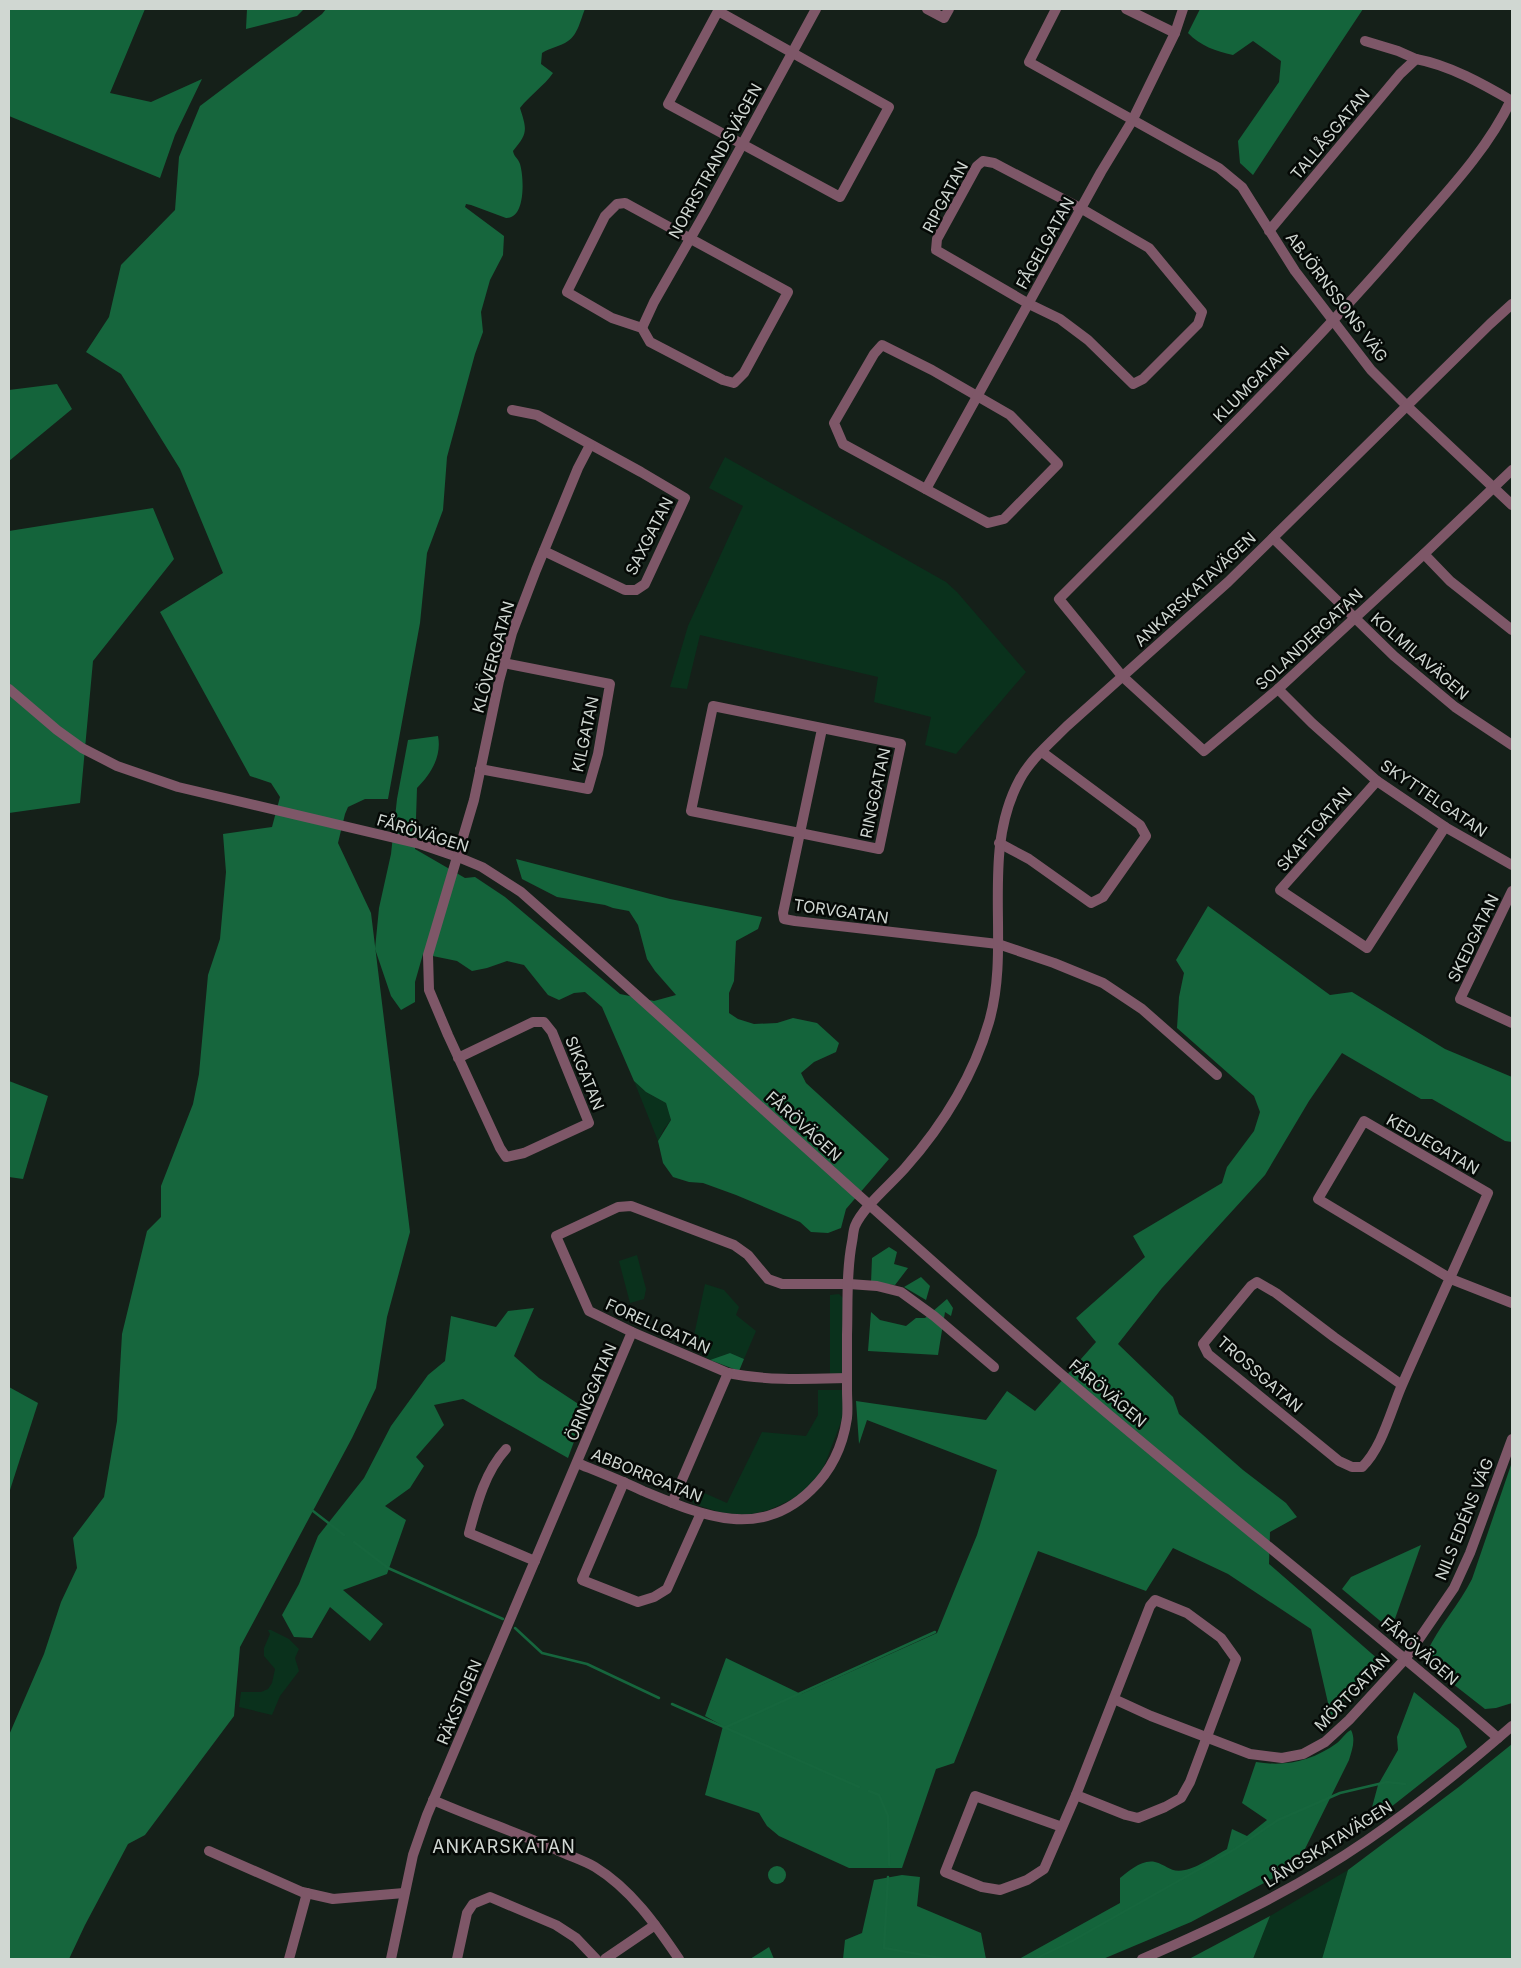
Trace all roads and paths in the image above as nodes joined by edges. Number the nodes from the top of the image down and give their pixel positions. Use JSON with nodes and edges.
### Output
{"nodes":[{"id":1,"x":816,"y":9,"type":"edge"},
{"id":2,"x":926,"y":9,"type":"edge"},
{"id":3,"x":949,"y":9,"type":"edge"},
{"id":4,"x":1056,"y":9,"type":"edge"},
{"id":5,"x":1126,"y":9,"type":"edge"},
{"id":6,"x":1183,"y":9,"type":"edge"},
{"id":7,"x":1175,"y":33,"type":"junction"},
{"id":8,"x":1364,"y":40,"type":"dead end"},
{"id":9,"x":792,"y":52,"type":"junction"},
{"id":10,"x":1416,"y":59,"type":"junction"},
{"id":11,"x":1512,"y":100,"type":"edge"},
{"id":12,"x":1132,"y":121,"type":"junction"},
{"id":13,"x":742,"y":145,"type":"junction"},
{"id":14,"x":1082,"y":209,"type":"junction"},
{"id":15,"x":1269,"y":231,"type":"junction"},
{"id":16,"x":690,"y":239,"type":"junction"},
{"id":17,"x":1029,"y":304,"type":"junction"},
{"id":18,"x":1512,"y":304,"type":"edge"},
{"id":19,"x":1332,"y":322,"type":"junction"},
{"id":20,"x":642,"y":328,"type":"junction"},
{"id":21,"x":979,"y":396,"type":"junction"},
{"id":22,"x":1407,"y":407,"type":"junction"},
{"id":23,"x":512,"y":410,"type":"dead end"},
{"id":24,"x":590,"y":445,"type":"junction"},
{"id":25,"x":1512,"y":470,"type":"edge"},
{"id":26,"x":1494,"y":487,"type":"junction"},
{"id":27,"x":926,"y":489,"type":"junction"},
{"id":28,"x":1512,"y":505,"type":"edge"},
{"id":29,"x":1273,"y":538,"type":"junction"},
{"id":30,"x":544,"y":551,"type":"junction"},
{"id":31,"x":1424,"y":554,"type":"junction"},
{"id":32,"x":1353,"y":618,"type":"junction"},
{"id":33,"x":1512,"y":630,"type":"edge"},
{"id":34,"x":504,"y":663,"type":"junction"},
{"id":35,"x":1122,"y":676,"type":"junction"},
{"id":36,"x":9,"y":689,"type":"edge"},
{"id":37,"x":1278,"y":689,"type":"junction"},
{"id":38,"x":822,"y":728,"type":"junction"},
{"id":39,"x":1512,"y":745,"type":"edge"},
{"id":40,"x":1042,"y":752,"type":"junction"},
{"id":41,"x":480,"y":769,"type":"junction"},
{"id":42,"x":1377,"y":781,"type":"junction"},
{"id":43,"x":1445,"y":828,"type":"junction"},
{"id":44,"x":800,"y":834,"type":"junction"},
{"id":45,"x":999,"y":843,"type":"junction"},
{"id":46,"x":458,"y":857,"type":"junction"},
{"id":47,"x":1512,"y":865,"type":"edge"},
{"id":48,"x":1512,"y":891,"type":"edge"},
{"id":49,"x":998,"y":944,"type":"junction"},
{"id":50,"x":1512,"y":1023,"type":"edge"},
{"id":51,"x":458,"y":1058,"type":"junction"},
{"id":52,"x":1217,"y":1075,"type":"dead end"},
{"id":53,"x":870,"y":1205,"type":"junction"},
{"id":54,"x":1451,"y":1279,"type":"junction"},
{"id":55,"x":849,"y":1284,"type":"junction"},
{"id":56,"x":1512,"y":1302,"type":"edge"},
{"id":57,"x":632,"y":1332,"type":"junction"},
{"id":58,"x":994,"y":1367,"type":"dead end"},
{"id":59,"x":728,"y":1373,"type":"junction"},
{"id":60,"x":847,"y":1378,"type":"junction"},
{"id":61,"x":1402,"y":1385,"type":"junction"},
{"id":62,"x":1512,"y":1439,"type":"edge"},
{"id":63,"x":506,"y":1449,"type":"dead end"},
{"id":64,"x":577,"y":1463,"type":"junction"},
{"id":65,"x":624,"y":1482,"type":"junction"},
{"id":66,"x":672,"y":1503,"type":"junction"},
{"id":67,"x":701,"y":1513,"type":"junction"},
{"id":68,"x":536,"y":1562,"type":"junction"},
{"id":69,"x":1406,"y":1658,"type":"junction"},
{"id":70,"x":1114,"y":1699,"type":"junction"},
{"id":71,"x":1512,"y":1726,"type":"edge"},
{"id":72,"x":1206,"y":1737,"type":"junction"},
{"id":73,"x":1498,"y":1738,"type":"junction"},
{"id":74,"x":1076,"y":1794,"type":"junction"},
{"id":75,"x":433,"y":1800,"type":"junction"},
{"id":76,"x":1062,"y":1827,"type":"junction"},
{"id":77,"x":209,"y":1851,"type":"dead end"},
{"id":78,"x":307,"y":1893,"type":"junction"},
{"id":79,"x":404,"y":1893,"type":"junction"},
{"id":80,"x":655,"y":1925,"type":"junction"},
{"id":81,"x":289,"y":1959,"type":"edge"},
{"id":82,"x":391,"y":1959,"type":"edge"},
{"id":83,"x":457,"y":1959,"type":"edge"},
{"id":84,"x":596,"y":1959,"type":"edge"},
{"id":85,"x":605,"y":1959,"type":"edge"},
{"id":86,"x":679,"y":1959,"type":"edge"},
{"id":87,"x":1142,"y":1959,"type":"edge"}],
"edges":[{"from":1,"to":9,"type":"street","name":"NORRSTRANDSVÄGEN"},
{"from":2,"to":3,"type":"street"},
{"from":4,"to":12,"type":"street","name":"ABJÖRNSSONS VÄG"},
{"from":5,"to":7,"type":"street"},
{"from":6,"to":7,"type":"street","name":"FÅGELGATAN"},
{"from":7,"to":12,"type":"street","name":"FÅGELGATAN"},
{"from":8,"to":10,"type":"street"},
{"from":9,"to":13,"type":"street","name":"NORRSTRANDSVÄGEN"},
{"from":9,"to":13,"type":"street"},
{"from":9,"to":13,"type":"street"},
{"from":10,"to":11,"type":"street"},
{"from":10,"to":15,"type":"street","name":"TALLÅSGATAN"},
{"from":11,"to":19,"type":"street","name":"KLUMGATAN"},
{"from":12,"to":14,"type":"street","name":"FÅGELGATAN"},
{"from":12,"to":15,"type":"street","name":"ABJÖRNSSONS VÄG"},
{"from":13,"to":16,"type":"street","name":"NORRSTRANDSVÄGEN"},
{"from":14,"to":17,"type":"street","name":"FÅGELGATAN"},
{"from":14,"to":17,"type":"street","name":"RIPGATAN"},
{"from":14,"to":17,"type":"street"},
{"from":15,"to":19,"type":"street","name":"ABJÖRNSSONS VÄG"},
{"from":16,"to":20,"type":"street","name":"NORRSTRANDSVÄGEN"},
{"from":16,"to":20,"type":"street"},
{"from":16,"to":20,"type":"street"},
{"from":17,"to":21,"type":"street","name":"FÅGELGATAN"},
{"from":18,"to":22,"type":"street","name":"ANKARSKATAVÄGEN"},
{"from":19,"to":22,"type":"street","name":"ABJÖRNSSONS VÄG"},
{"from":19,"to":35,"type":"street","name":"KLUMGATAN"},
{"from":21,"to":27,"type":"street","name":"FÅGELGATAN"},
{"from":21,"to":27,"type":"street"},
{"from":21,"to":27,"type":"street"},
{"from":22,"to":26,"type":"street","name":"ABJÖRNSSONS VÄG"},
{"from":22,"to":29,"type":"street","name":"ANKARSKATAVÄGEN"},
{"from":23,"to":24,"type":"street","name":"SAXGATAN"},
{"from":24,"to":30,"type":"street","name":"KLÖVERGATAN"},
{"from":24,"to":30,"type":"street","name":"SAXGATAN"},
{"from":25,"to":26,"type":"street","name":"SOLANDERGATAN"},
{"from":26,"to":28,"type":"street","name":"ABJÖRNSSONS VÄG"},
{"from":26,"to":31,"type":"street","name":"SOLANDERGATAN"},
{"from":29,"to":32,"type":"street","name":"KOLMILAVÄGEN"},
{"from":29,"to":35,"type":"street","name":"ANKARSKATAVÄGEN"},
{"from":30,"to":34,"type":"street","name":"KLÖVERGATAN"},
{"from":31,"to":32,"type":"street","name":"SOLANDERGATAN"},
{"from":31,"to":33,"type":"street"},
{"from":32,"to":37,"type":"street","name":"SOLANDERGATAN"},
{"from":32,"to":39,"type":"street","name":"KOLMILAVÄGEN"},
{"from":34,"to":41,"type":"street","name":"KLÖVERGATAN"},
{"from":34,"to":41,"type":"street","name":"KILGATAN"},
{"from":35,"to":37,"type":"street","name":"SOLANDERGATAN"},
{"from":35,"to":40,"type":"street","name":"ANKARSKATAVÄGEN"},
{"from":36,"to":46,"type":"street","name":"FÅRÖVÄGEN"},
{"from":37,"to":42,"type":"street","name":"SKYTTELGATAN"},
{"from":38,"to":44,"type":"street","name":"TORVGATAN"},
{"from":38,"to":44,"type":"street","name":"RINGGATAN"},
{"from":38,"to":44,"type":"street"},
{"from":40,"to":45,"type":"street","name":"ANKARSKATAVÄGEN"},
{"from":40,"to":45,"type":"street"},
{"from":41,"to":46,"type":"street","name":"KLÖVERGATAN"},
{"from":42,"to":43,"type":"street","name":"SKYTTELGATAN"},
{"from":42,"to":43,"type":"street","name":"SKAFTGATAN"},
{"from":43,"to":47,"type":"street","name":"SKYTTELGATAN"},
{"from":44,"to":49,"type":"street","name":"TORVGATAN"},
{"from":45,"to":49,"type":"street","name":"ANKARSKATAVÄGEN"},
{"from":46,"to":51,"type":"street","name":"SIKGATAN"},
{"from":46,"to":53,"type":"street","name":"FÅRÖVÄGEN"},
{"from":48,"to":50,"type":"street","name":"SKEDGATAN"},
{"from":49,"to":52,"type":"street"},
{"from":49,"to":53,"type":"street","name":"ANKARSKATAVÄGEN"},
{"from":51,"to":51,"type":"street","name":"SIKGATAN"},
{"from":53,"to":55,"type":"street","name":"ABBORRGATAN"},
{"from":53,"to":69,"type":"street","name":"FÅRÖVÄGEN"},
{"from":54,"to":54,"type":"street","name":"KEDJEGATAN"},
{"from":54,"to":56,"type":"street","name":"KEDJEGATAN"},
{"from":54,"to":61,"type":"street","name":"TROSSGATAN"},
{"from":55,"to":57,"type":"street","name":"FORELLGATAN"},
{"from":55,"to":58,"type":"street"},
{"from":55,"to":60,"type":"street","name":"ABBORRGATAN"},
{"from":57,"to":59,"type":"street","name":"FORELLGATAN"},
{"from":57,"to":64,"type":"street","name":"ÖRINGGATAN"},
{"from":59,"to":60,"type":"street","name":"FORELLGATAN"},
{"from":59,"to":66,"type":"street"},
{"from":60,"to":67,"type":"street","name":"ABBORRGATAN"},
{"from":61,"to":61,"type":"street","name":"TROSSGATAN"},
{"from":62,"to":69,"type":"street","name":"NILS EDÉNS VÄG"},
{"from":63,"to":68,"type":"street"},
{"from":64,"to":65,"type":"street","name":"ABBORRGATAN"},
{"from":64,"to":68,"type":"street","name":"RÄKSTIGEN"},
{"from":65,"to":66,"type":"street","name":"ABBORRGATAN"},
{"from":65,"to":67,"type":"street"},
{"from":66,"to":67,"type":"street","name":"ABBORRGATAN"},
{"from":68,"to":75,"type":"street","name":"RÄKSTIGEN"},
{"from":69,"to":72,"type":"street","name":"MÖRTGATAN"},
{"from":69,"to":73,"type":"street","name":"FÅRÖVÄGEN"},
{"from":70,"to":72,"type":"street","name":"MÖRTGATAN"},
{"from":70,"to":72,"type":"street"},
{"from":70,"to":74,"type":"street"},
{"from":71,"to":73,"type":"street","name":"LÅNGSKATAVÄGEN"},
{"from":72,"to":74,"type":"street"},
{"from":73,"to":87,"type":"street","name":"LÅNGSKATAVÄGEN"},
{"from":74,"to":76,"type":"street"},
{"from":75,"to":79,"type":"street","name":"RÄKSTIGEN"},
{"from":75,"to":80,"type":"street"},
{"from":76,"to":76,"type":"street"},
{"from":77,"to":78,"type":"street"},
{"from":78,"to":79,"type":"street"},
{"from":78,"to":81,"type":"street"},
{"from":79,"to":82,"type":"street","name":"RÄKSTIGEN"},
{"from":80,"to":85,"type":"street"},
{"from":80,"to":86,"type":"street"},
{"from":83,"to":84,"type":"street"}]}
